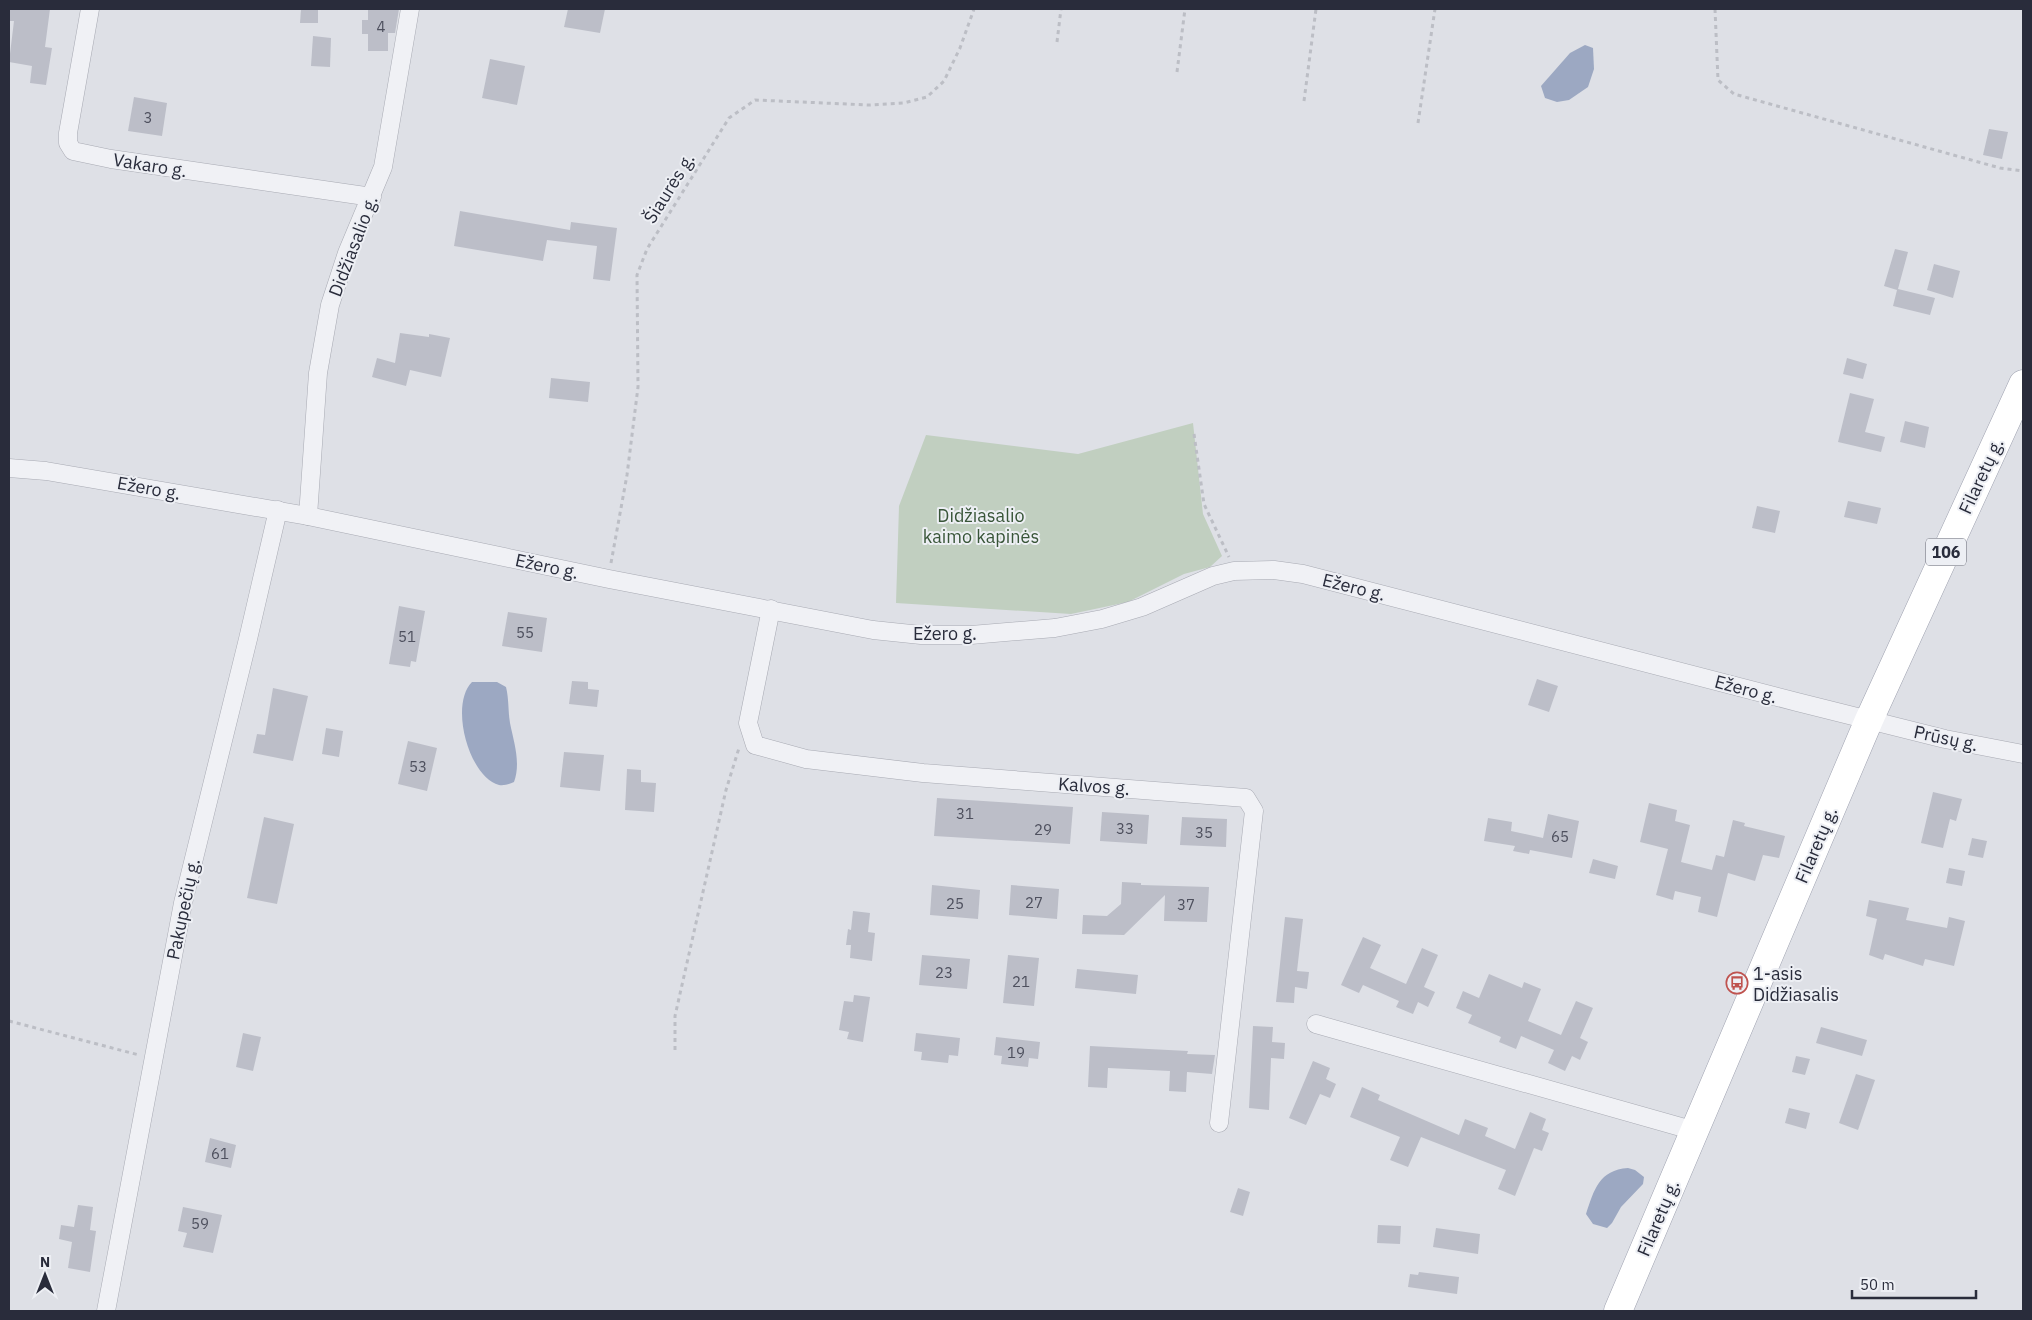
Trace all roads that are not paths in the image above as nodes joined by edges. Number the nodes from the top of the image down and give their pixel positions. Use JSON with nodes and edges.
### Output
{"nodes":[{"id":1,"x":90,"y":9,"type":"edge"},
{"id":2,"x":410,"y":9,"type":"edge"},
{"id":3,"x":372,"y":197,"type":"junction"},
{"id":4,"x":2023,"y":384,"type":"edge"},
{"id":5,"x":9,"y":468,"type":"edge"},
{"id":6,"x":278,"y":510,"type":"junction"},
{"id":7,"x":308,"y":516,"type":"junction"},
{"id":8,"x":771,"y":609,"type":"junction"},
{"id":9,"x":1869,"y":720,"type":"junction"},
{"id":10,"x":2023,"y":754,"type":"edge"},
{"id":11,"x":1316,"y":1024,"type":"dead end"},
{"id":12,"x":1219,"y":1123,"type":"dead end"},
{"id":13,"x":1695,"y":1131,"type":"junction"},
{"id":14,"x":106,"y":1311,"type":"edge"},
{"id":15,"x":1618,"y":1311,"type":"edge"}],
"edges":[{"from":1,"to":3,"type":"street","name":"Vakaro g."},
{"from":2,"to":3,"type":"street","name":"Didžiasalio g."},
{"from":3,"to":7,"type":"street","name":"Didžiasalio g."},
{"from":4,"to":9,"type":"main road","name":"Filaretų g.","number":"106"},
{"from":5,"to":6,"type":"street","name":"Ežero g."},
{"from":6,"to":7,"type":"street","name":"Ežero g."},
{"from":6,"to":14,"type":"street","name":"Pakupečių g."},
{"from":7,"to":8,"type":"street","name":"Ežero g."},
{"from":8,"to":9,"type":"street","name":"Ežero g."},
{"from":8,"to":12,"type":"street","name":"Kalvos g."},
{"from":9,"to":10,"type":"street","name":"Prūsų g."},
{"from":9,"to":13,"type":"main road","name":"Filaretų g.","number":"106"},
{"from":11,"to":13,"type":"street"},
{"from":13,"to":15,"type":"main road","name":"Filaretų g.","number":"106"}]}
